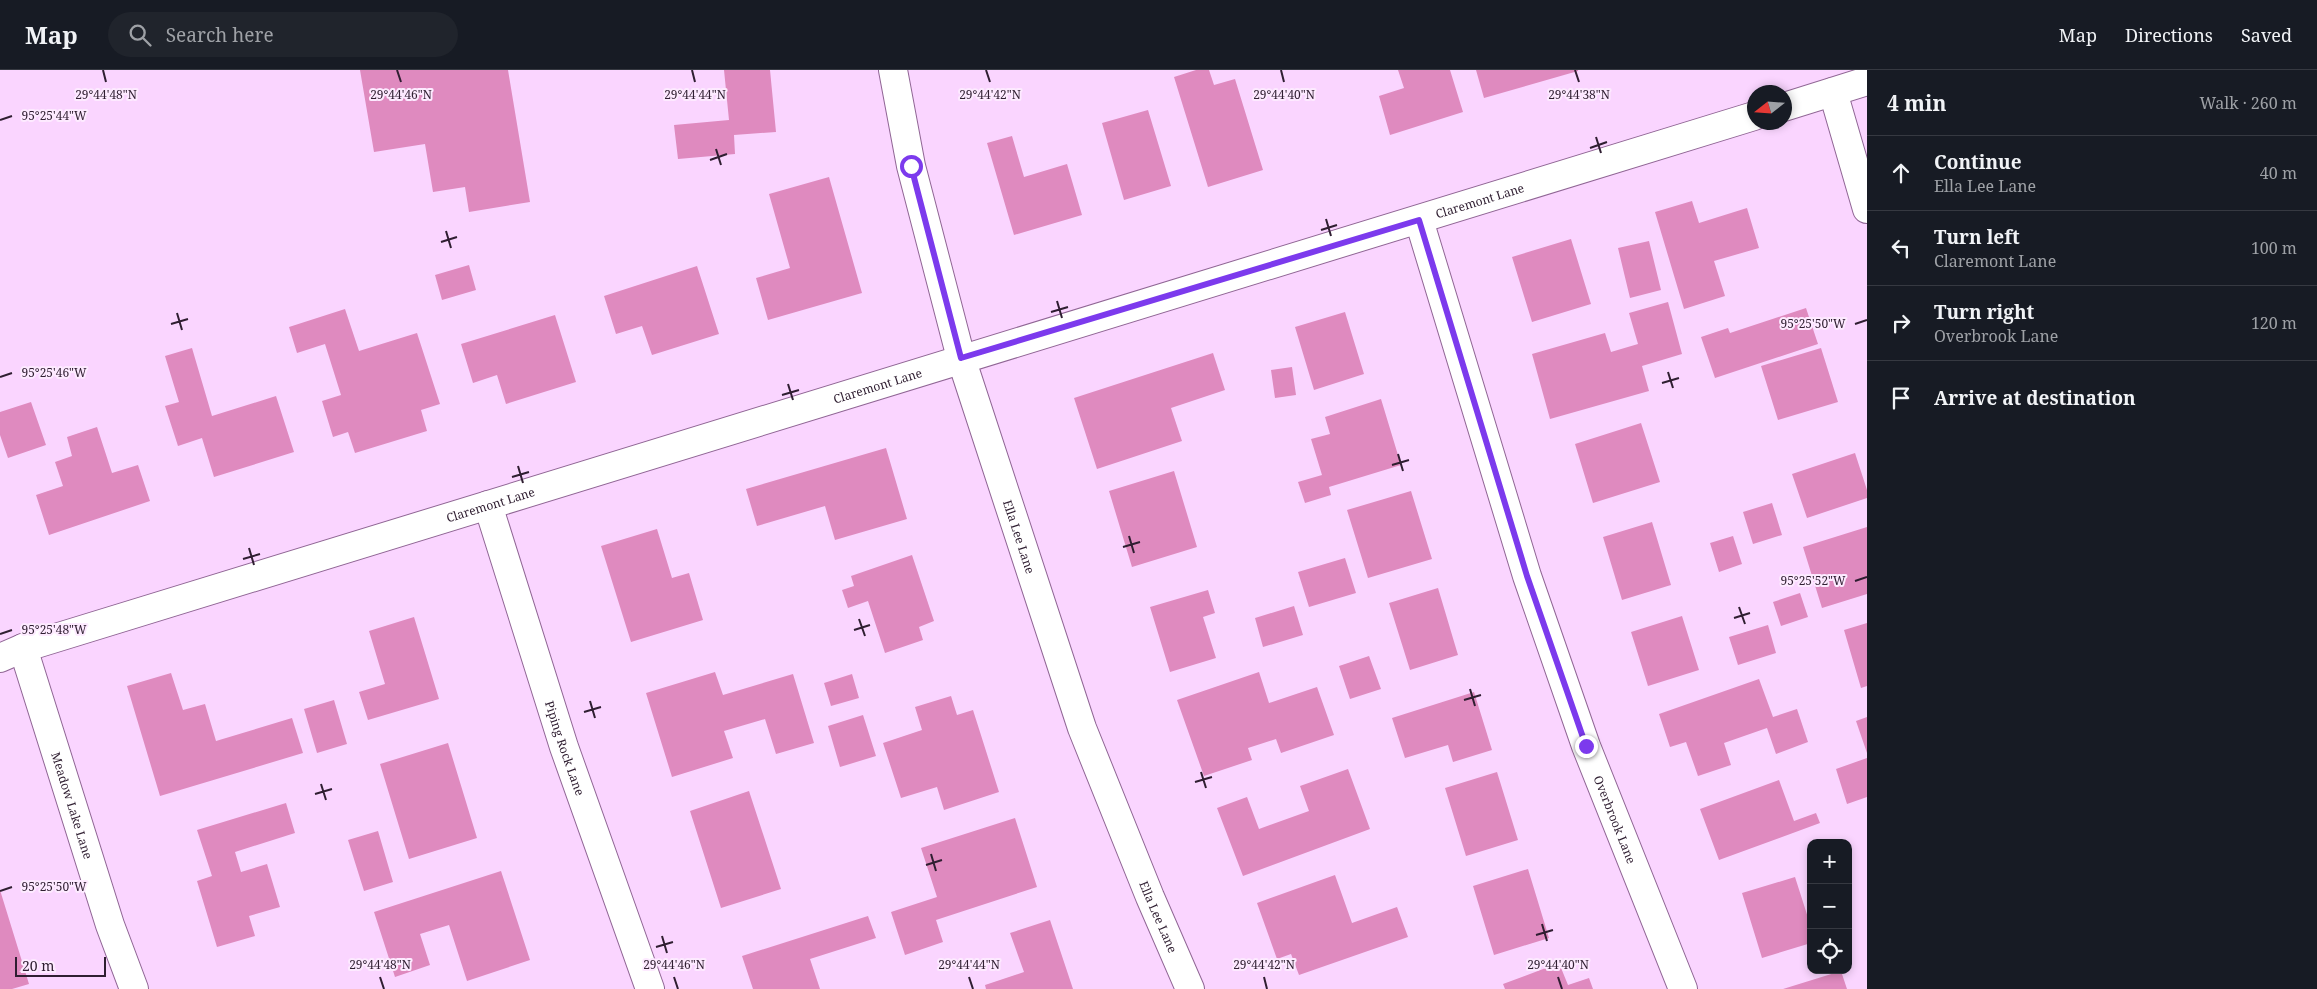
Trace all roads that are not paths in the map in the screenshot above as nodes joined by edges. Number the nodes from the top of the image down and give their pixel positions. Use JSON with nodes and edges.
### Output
{"nodes":[{"id":1,"x":893,"y":70,"type":"edge"},
{"id":2,"x":1867,"y":81,"type":"edge"},
{"id":3,"x":1833,"y":92,"type":"junction"},
{"id":4,"x":1792,"y":105,"type":"edge"},
{"id":5,"x":1747,"y":118,"type":"edge"},
{"id":6,"x":1867,"y":209,"type":"edge"},
{"id":7,"x":1419,"y":220,"type":"junction"},
{"id":8,"x":961,"y":358,"type":"junction"},
{"id":9,"x":488,"y":505,"type":"junction"},
{"id":10,"x":11,"y":653,"type":"edge"},
{"id":11,"x":134,"y":989,"type":"edge"},
{"id":12,"x":650,"y":989,"type":"edge"},
{"id":13,"x":1190,"y":989,"type":"edge"},
{"id":14,"x":1682,"y":989,"type":"edge"}],
"edges":[{"from":1,"to":8,"type":"street","name":"Ella Lee Lane"},
{"from":2,"to":3,"type":"street"},
{"from":3,"to":4,"type":"street"},
{"from":3,"to":6,"type":"street"},
{"from":5,"to":7,"type":"street","name":"Claremont Lane"},
{"from":7,"to":8,"type":"street","name":"Claremont Lane"},
{"from":7,"to":14,"type":"street","name":"Overbrook Lane"},
{"from":8,"to":9,"type":"street","name":"Claremont Lane"},
{"from":8,"to":13,"type":"street","name":"Ella Lee Lane"},
{"from":9,"to":10,"type":"street","name":"Claremont Lane"},
{"from":9,"to":12,"type":"street","name":"Piping Rock Lane"},
{"from":10,"to":11,"type":"street","name":"Meadow Lake Lane"}]}
